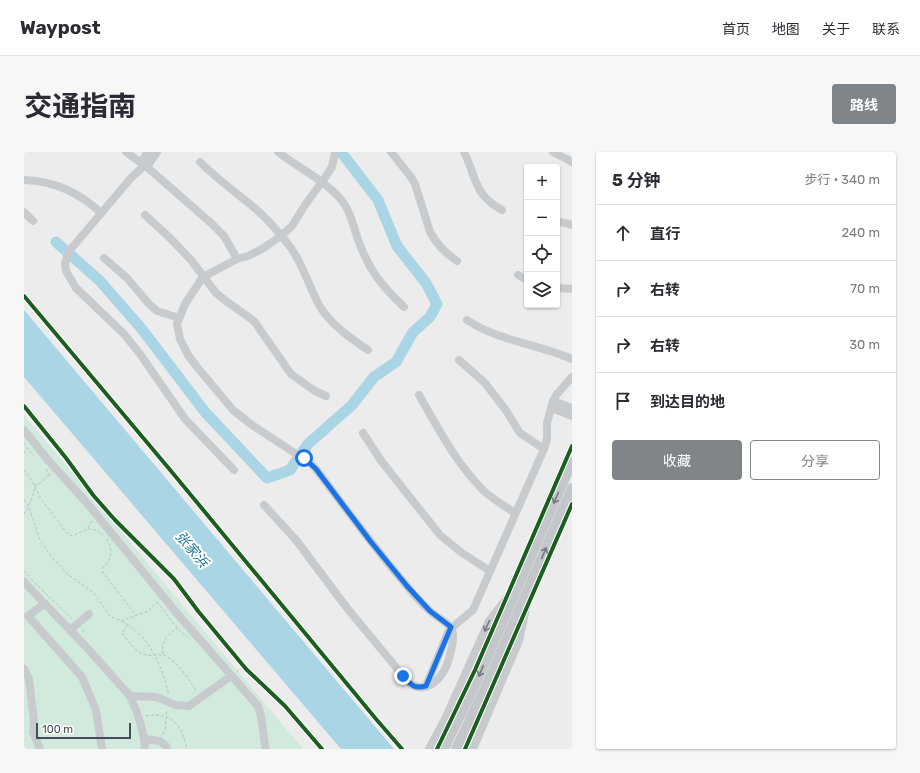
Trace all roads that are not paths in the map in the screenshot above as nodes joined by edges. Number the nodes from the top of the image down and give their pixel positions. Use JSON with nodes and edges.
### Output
{"nodes":[{"id":1,"x":126,"y":152,"type":"edge"},
{"id":2,"x":148,"y":152,"type":"edge"},
{"id":3,"x":157,"y":152,"type":"edge"},
{"id":4,"x":278,"y":152,"type":"edge"},
{"id":5,"x":335,"y":152,"type":"edge"},
{"id":6,"x":391,"y":152,"type":"edge"},
{"id":7,"x":464,"y":152,"type":"edge"},
{"id":8,"x":553,"y":152,"type":"edge"},
{"id":9,"x":200,"y":162,"type":"dead end"},
{"id":10,"x":572,"y":162,"type":"edge"},
{"id":11,"x":144,"y":165,"type":"junction"},
{"id":12,"x":24,"y":180,"type":"edge"},
{"id":13,"x":322,"y":182,"type":"junction"},
{"id":14,"x":502,"y":210,"type":"dead end"},
{"id":15,"x":24,"y":212,"type":"edge"},
{"id":16,"x":101,"y":213,"type":"junction"},
{"id":17,"x":145,"y":215,"type":"dead end"},
{"id":18,"x":33,"y":221,"type":"dead end"},
{"id":19,"x":560,"y":222,"type":"edge"},
{"id":20,"x":572,"y":225,"type":"edge"},
{"id":21,"x":281,"y":236,"type":"junction"},
{"id":22,"x":104,"y":258,"type":"dead end"},
{"id":23,"x":237,"y":259,"type":"junction"},
{"id":24,"x":457,"y":261,"type":"dead end"},
{"id":25,"x":518,"y":274,"type":"dead end"},
{"id":26,"x":203,"y":276,"type":"junction"},
{"id":27,"x":524,"y":278,"type":"edge"},
{"id":28,"x":560,"y":288,"type":"edge"},
{"id":29,"x":572,"y":289,"type":"edge"},
{"id":30,"x":404,"y":307,"type":"dead end"},
{"id":31,"x":179,"y":318,"type":"junction"},
{"id":32,"x":468,"y":320,"type":"dead end"},
{"id":33,"x":368,"y":350,"type":"dead end"},
{"id":34,"x":572,"y":359,"type":"edge"},
{"id":35,"x":459,"y":360,"type":"dead end"},
{"id":36,"x":572,"y":377,"type":"edge"},
{"id":37,"x":419,"y":395,"type":"dead end"},
{"id":38,"x":326,"y":396,"type":"dead end"},
{"id":39,"x":552,"y":404,"type":"junction"},
{"id":40,"x":572,"y":408,"type":"edge"},
{"id":41,"x":572,"y":416,"type":"edge"},
{"id":42,"x":24,"y":430,"type":"edge"},
{"id":43,"x":363,"y":433,"type":"dead end"},
{"id":44,"x":544,"y":449,"type":"junction"},
{"id":45,"x":572,"y":462,"type":"edge"},
{"id":46,"x":234,"y":470,"type":"dead end"},
{"id":47,"x":572,"y":488,"type":"edge"},
{"id":48,"x":264,"y":505,"type":"dead end"},
{"id":49,"x":515,"y":513,"type":"junction"},
{"id":50,"x":490,"y":571,"type":"junction"},
{"id":51,"x":24,"y":582,"type":"edge"},
{"id":52,"x":519,"y":584,"type":"junction"},
{"id":53,"x":528,"y":588,"type":"junction"},
{"id":54,"x":44,"y":604,"type":"junction"},
{"id":55,"x":89,"y":614,"type":"dead end"},
{"id":56,"x":451,"y":627,"type":"junction"},
{"id":57,"x":70,"y":630,"type":"junction"},
{"id":58,"x":24,"y":669,"type":"edge"},
{"id":59,"x":232,"y":676,"type":"junction"},
{"id":60,"x":130,"y":696,"type":"junction"},
{"id":61,"x":144,"y":739,"type":"junction"},
{"id":62,"x":40,"y":749,"type":"edge"},
{"id":63,"x":102,"y":749,"type":"edge"},
{"id":64,"x":145,"y":749,"type":"edge"},
{"id":65,"x":167,"y":749,"type":"edge"},
{"id":66,"x":266,"y":749,"type":"edge"},
{"id":67,"x":430,"y":749,"type":"edge"},
{"id":68,"x":444,"y":749,"type":"edge"},
{"id":69,"x":456,"y":749,"type":"edge"},
{"id":70,"x":473,"y":749,"type":"edge"}],
"edges":[{"from":1,"to":11,"type":"lane"},
{"from":2,"to":11,"type":"lane"},
{"from":3,"to":11,"type":"lane"},
{"from":4,"to":13,"type":"lane"},
{"from":5,"to":13,"type":"lane"},
{"from":6,"to":24,"type":"lane"},
{"from":7,"to":14,"type":"lane"},
{"from":8,"to":10,"type":"lane"},
{"from":9,"to":21,"type":"lane"},
{"from":11,"to":16,"type":"lane"},
{"from":11,"to":23,"type":"lane"},
{"from":12,"to":16,"type":"lane"},
{"from":13,"to":21,"type":"lane"},
{"from":13,"to":30,"type":"lane"},
{"from":15,"to":18,"type":"lane"},
{"from":16,"to":46,"type":"lane"},
{"from":17,"to":26,"type":"lane"},
{"from":19,"to":20,"type":"lane"},
{"from":21,"to":23,"type":"lane"},
{"from":21,"to":33,"type":"lane"},
{"from":22,"to":31,"type":"lane"},
{"from":23,"to":26,"type":"lane"},
{"from":25,"to":27,"type":"lane"},
{"from":26,"to":31,"type":"lane"},
{"from":26,"to":38,"type":"lane"},
{"from":28,"to":29,"type":"lane"},
{"from":31,"to":56,"type":"lane"},
{"from":32,"to":34,"type":"lane"},
{"from":35,"to":44,"type":"lane"},
{"from":36,"to":39,"type":"lane"},
{"from":37,"to":49,"type":"lane"},
{"from":39,"to":40,"type":"lane"},
{"from":39,"to":41,"type":"lane"},
{"from":39,"to":44,"type":"lane"},
{"from":42,"to":59,"type":"lane"},
{"from":43,"to":50,"type":"lane"},
{"from":44,"to":49,"type":"lane"},
{"from":45,"to":52,"type":"main road","one_way":true},
{"from":53,"to":47,"type":"main road","one_way":true},
{"from":48,"to":56,"type":"lane"},
{"from":49,"to":50,"type":"lane"},
{"from":50,"to":56,"type":"lane"},
{"from":51,"to":54,"type":"lane"},
{"from":52,"to":67,"type":"lane","one_way":true},
{"from":52,"to":68,"type":"main road","one_way":true},
{"from":53,"to":69,"type":"main road"},
{"from":53,"to":70,"type":"lane"},
{"from":54,"to":57,"type":"lane"},
{"from":54,"to":63,"type":"lane"},
{"from":55,"to":57,"type":"lane"},
{"from":57,"to":60,"type":"lane"},
{"from":58,"to":62,"type":"lane"},
{"from":59,"to":60,"type":"lane"},
{"from":59,"to":66,"type":"lane"},
{"from":60,"to":61,"type":"lane"},
{"from":61,"to":64,"type":"lane"},
{"from":61,"to":65,"type":"lane"}]}
